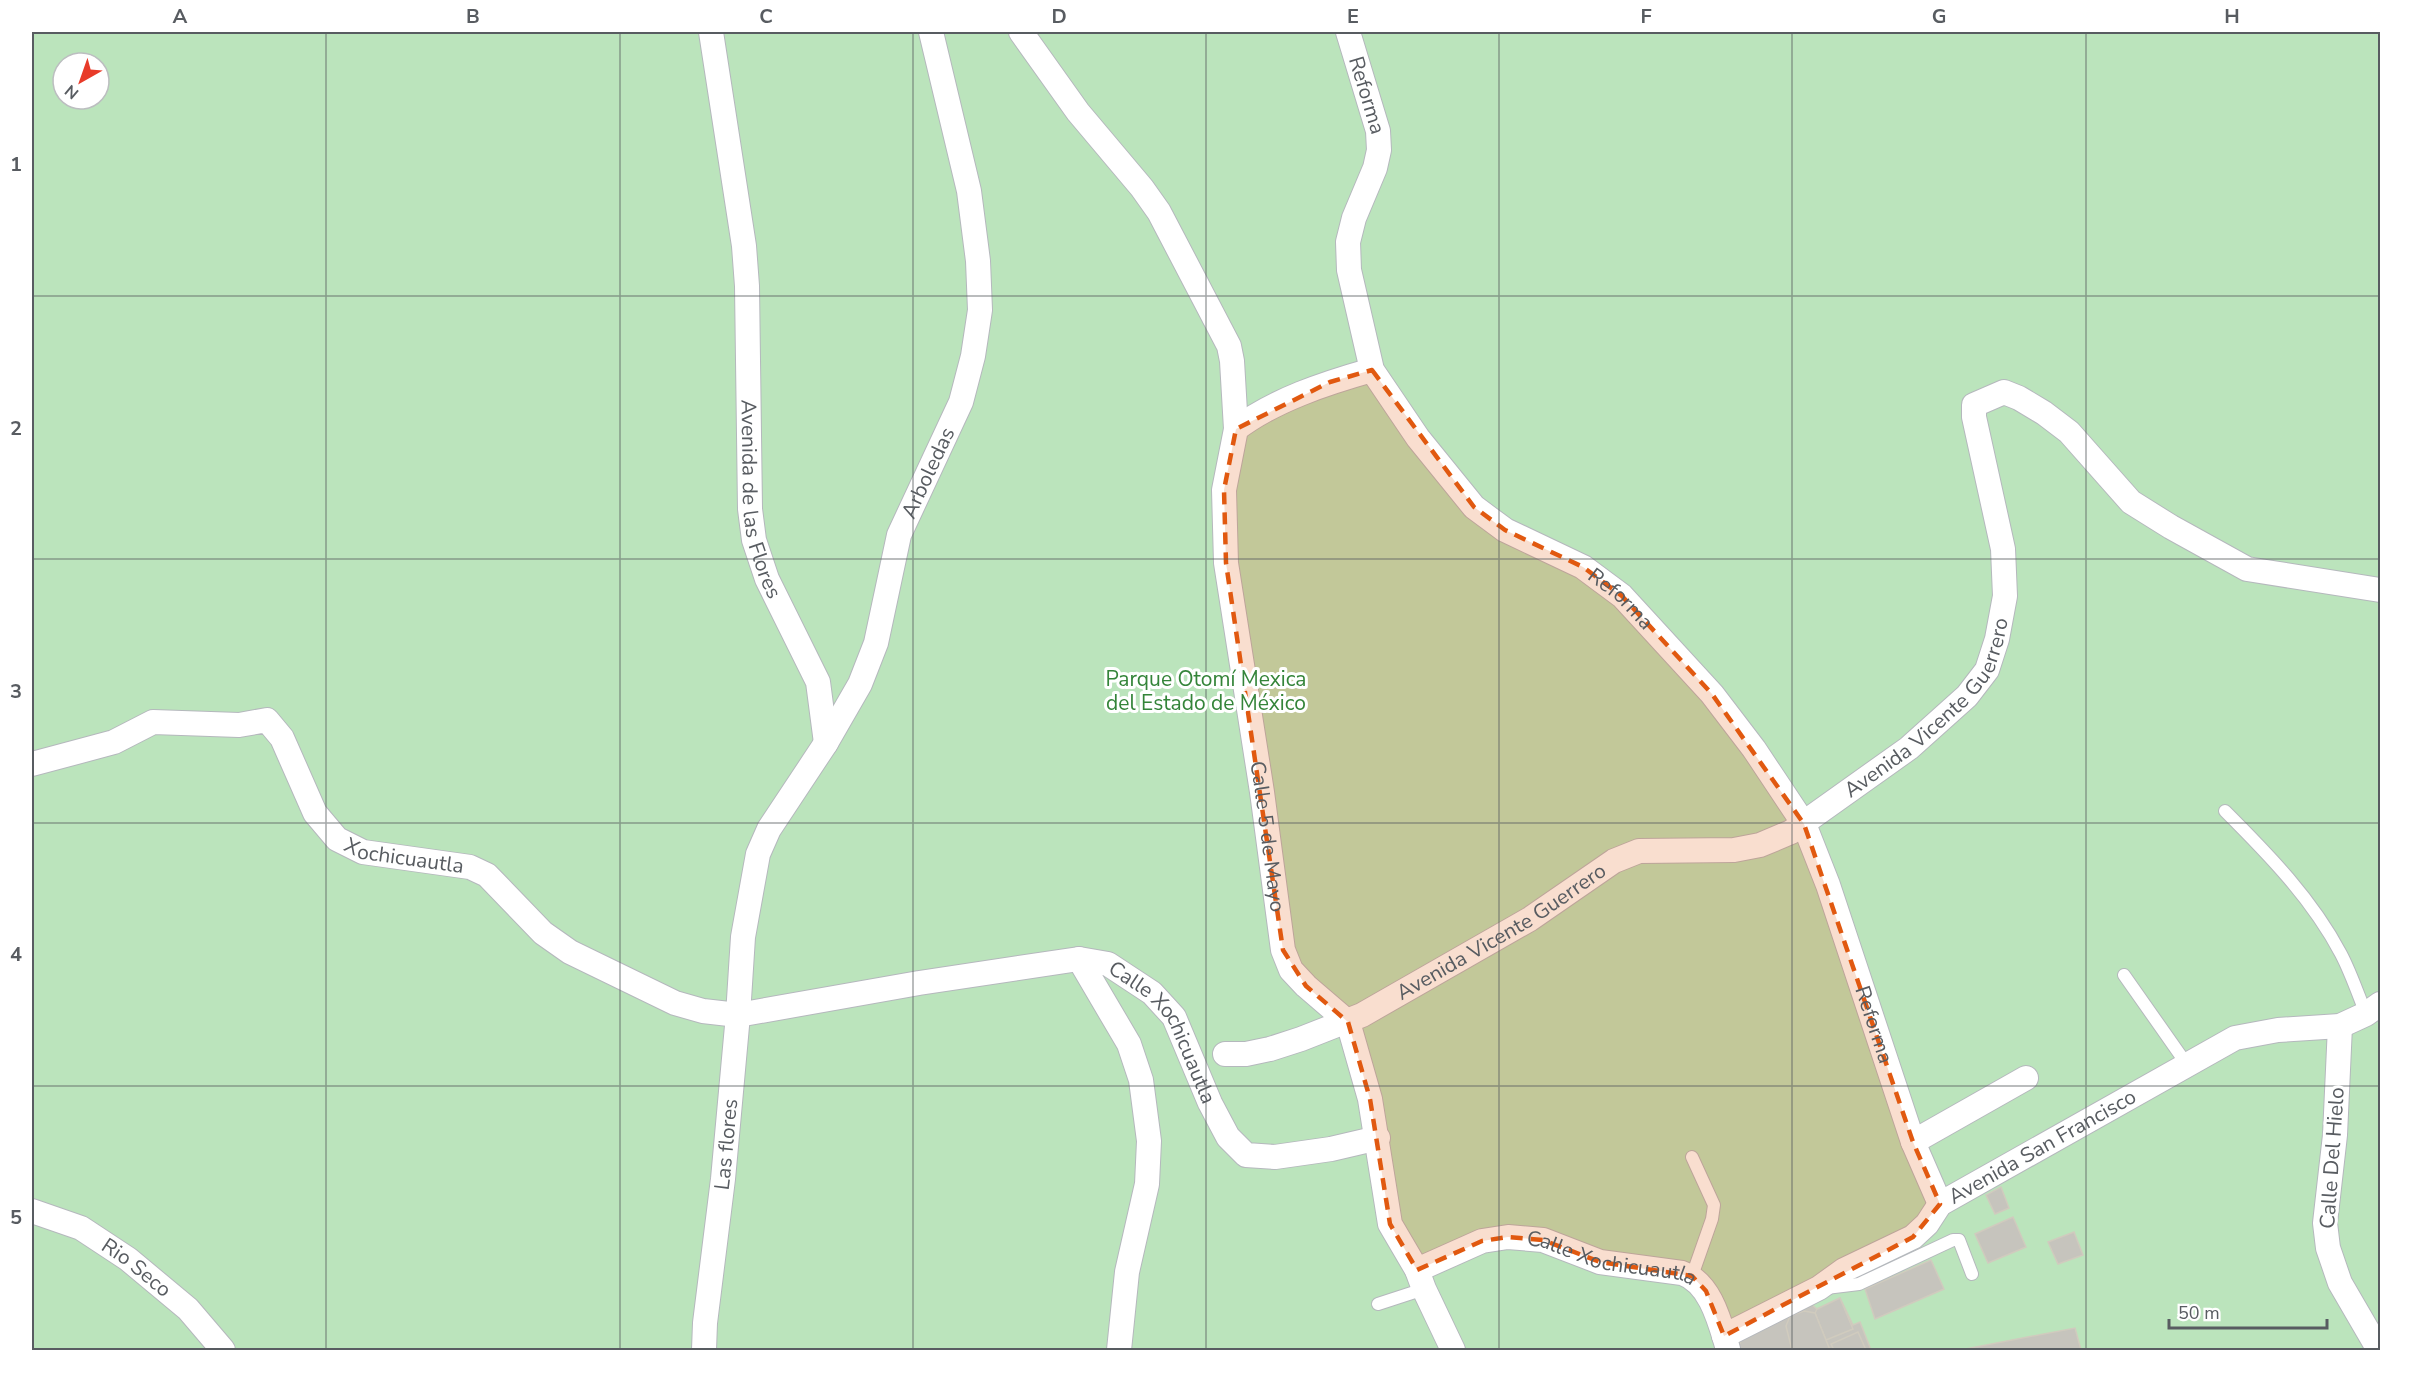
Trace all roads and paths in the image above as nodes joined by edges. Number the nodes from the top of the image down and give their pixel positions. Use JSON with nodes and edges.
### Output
{"nodes":[{"id":1,"x":711,"y":32,"type":"edge"},
{"id":2,"x":931,"y":32,"type":"edge"},
{"id":3,"x":1021,"y":32,"type":"edge"},
{"id":4,"x":1348,"y":32,"type":"edge"},
{"id":5,"x":1372,"y":370,"type":"junction"},
{"id":6,"x":1236,"y":429,"type":"junction"},
{"id":7,"x":2380,"y":590,"type":"edge"},
{"id":8,"x":826,"y":743,"type":"junction"},
{"id":9,"x":32,"y":764,"type":"edge"},
{"id":10,"x":2225,"y":811,"type":"dead end"},
{"id":11,"x":1804,"y":824,"type":"junction"},
{"id":12,"x":1079,"y":959,"type":"junction"},
{"id":13,"x":2124,"y":975,"type":"dead end"},
{"id":14,"x":2373,"y":1009,"type":"edge"},
{"id":15,"x":738,"y":1015,"type":"junction"},
{"id":16,"x":1347,"y":1022,"type":"junction"},
{"id":17,"x":2340,"y":1026,"type":"junction"},
{"id":18,"x":1225,"y":1054,"type":"dead end"},
{"id":19,"x":2188,"y":1066,"type":"junction"},
{"id":20,"x":2026,"y":1078,"type":"dead end"},
{"id":21,"x":1378,"y":1138,"type":"junction"},
{"id":22,"x":1913,"y":1142,"type":"junction"},
{"id":23,"x":1692,"y":1157,"type":"dead end"},
{"id":24,"x":1940,"y":1204,"type":"junction"},
{"id":25,"x":32,"y":1210,"type":"edge"},
{"id":26,"x":1972,"y":1274,"type":"dead end"},
{"id":27,"x":1692,"y":1276,"type":"junction"},
{"id":28,"x":1420,"y":1279,"type":"junction"},
{"id":29,"x":1819,"y":1288,"type":"junction"},
{"id":30,"x":1378,"y":1304,"type":"dead end"},
{"id":31,"x":1726,"y":1343,"type":"edge"},
{"id":32,"x":224,"y":1350,"type":"edge"},
{"id":33,"x":704,"y":1350,"type":"edge"},
{"id":34,"x":1119,"y":1350,"type":"edge"},
{"id":35,"x":1453,"y":1350,"type":"edge"},
{"id":36,"x":2379,"y":1350,"type":"edge"}],
"edges":[{"from":1,"to":8,"type":"street","name":"Avenida de las Flores"},
{"from":2,"to":8,"type":"street","name":"Arboledas"},
{"from":3,"to":6,"type":"street","name":"Calle 5 de Mayo"},
{"from":4,"to":5,"type":"street","name":"Reforma"},
{"from":5,"to":6,"type":"street"},
{"from":5,"to":11,"type":"street","name":"Reforma"},
{"from":6,"to":16,"type":"street","name":"Calle 5 de Mayo"},
{"from":7,"to":11,"type":"street","name":"Avenida Vicente Guerrero"},
{"from":8,"to":15,"type":"street","name":"Las flores"},
{"from":9,"to":15,"type":"street","name":"Xochicuautla"},
{"from":10,"to":14,"type":"lane"},
{"from":11,"to":16,"type":"street","name":"Avenida Vicente Guerrero"},
{"from":11,"to":22,"type":"street","name":"Reforma"},
{"from":12,"to":15,"type":"street","name":"Calle Xochicuautla"},
{"from":12,"to":21,"type":"street","name":"Calle Xochicuautla"},
{"from":12,"to":34,"type":"street"},
{"from":13,"to":19,"type":"lane"},
{"from":14,"to":17,"type":"street","name":"Avenida San Francisco"},
{"from":15,"to":33,"type":"street","name":"Las flores"},
{"from":16,"to":18,"type":"street","name":"Avenida Vicente Guerrero"},
{"from":16,"to":21,"type":"street"},
{"from":17,"to":19,"type":"street","name":"Avenida San Francisco"},
{"from":17,"to":36,"type":"street","name":"Calle Del Hielo"},
{"from":19,"to":24,"type":"street","name":"Avenida San Francisco"},
{"from":20,"to":22,"type":"street"},
{"from":21,"to":28,"type":"street"},
{"from":22,"to":24,"type":"street","name":"Reforma"},
{"from":23,"to":27,"type":"lane"},
{"from":24,"to":29,"type":"street","name":"Avenida San Francisco"},
{"from":25,"to":32,"type":"street","name":"Rio Seco"},
{"from":26,"to":29,"type":"lane"},
{"from":27,"to":28,"type":"street","name":"Calle Xochicuautla"},
{"from":27,"to":31,"type":"street","name":"Calle Xochicuautla"},
{"from":28,"to":30,"type":"lane"},
{"from":28,"to":35,"type":"street"},
{"from":29,"to":31,"type":"street","name":"Avenida San Francisco"}]}
